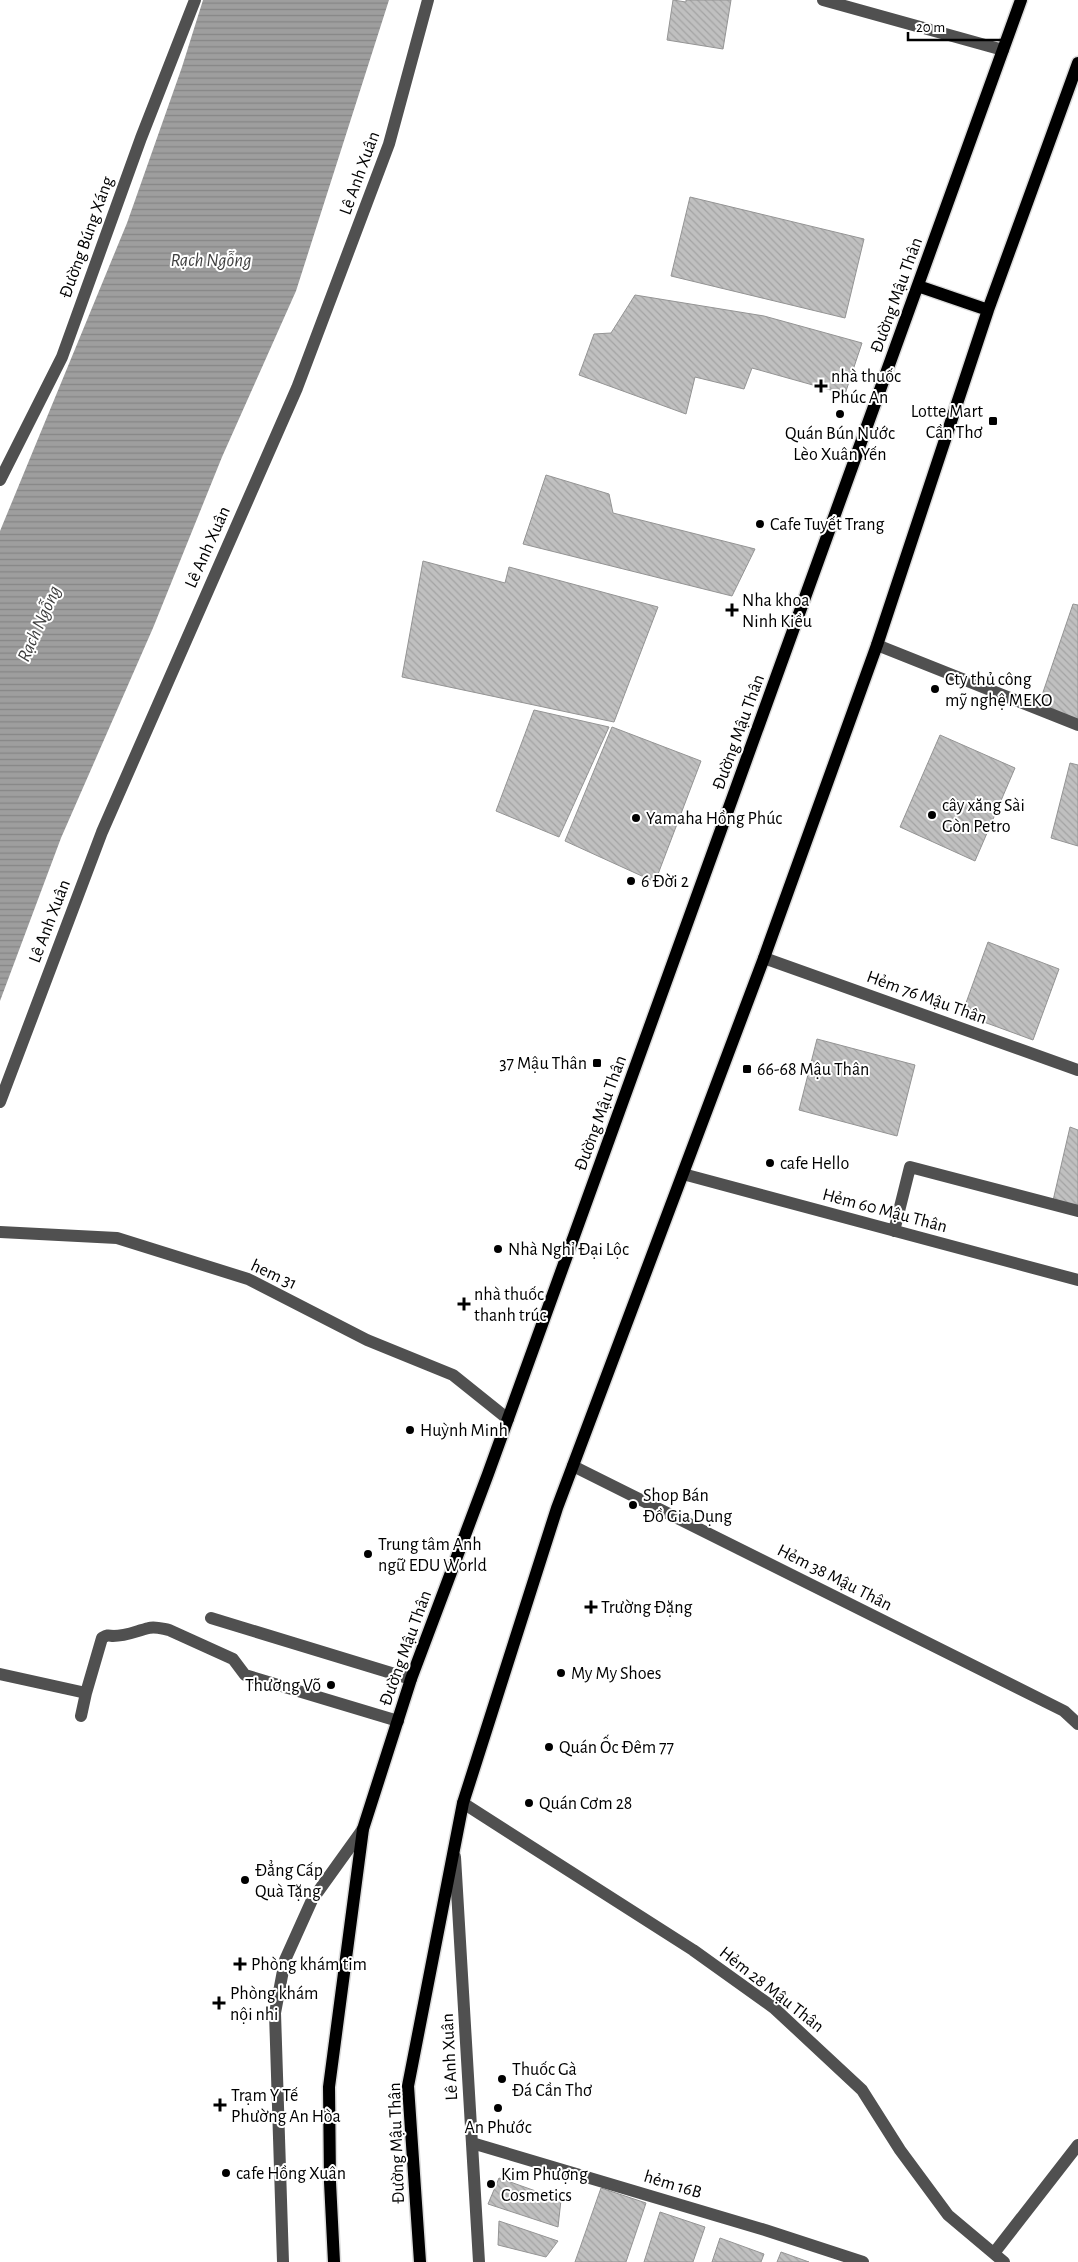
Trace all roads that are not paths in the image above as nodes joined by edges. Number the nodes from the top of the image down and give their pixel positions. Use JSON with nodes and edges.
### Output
{"nodes":[{"id":1,"x":195,"y":0,"type":"edge"},
{"id":2,"x":428,"y":0,"type":"edge"},
{"id":3,"x":823,"y":0,"type":"edge"},
{"id":4,"x":1021,"y":0,"type":"edge"},
{"id":5,"x":1003,"y":50,"type":"junction"},
{"id":6,"x":1078,"y":63,"type":"edge"},
{"id":7,"x":1075,"y":80,"type":"edge"},
{"id":8,"x":918,"y":286,"type":"junction"},
{"id":9,"x":988,"y":310,"type":"junction"},
{"id":10,"x":0,"y":480,"type":"edge"},
{"id":11,"x":877,"y":645,"type":"junction"},
{"id":12,"x":1078,"y":724,"type":"edge"},
{"id":13,"x":764,"y":958,"type":"junction"},
{"id":14,"x":1078,"y":1070,"type":"edge"},
{"id":15,"x":0,"y":1102,"type":"edge"},
{"id":16,"x":683,"y":1174,"type":"junction"},
{"id":17,"x":1078,"y":1210,"type":"edge"},
{"id":18,"x":894,"y":1231,"type":"junction"},
{"id":19,"x":0,"y":1232,"type":"edge"},
{"id":20,"x":1078,"y":1280,"type":"edge"},
{"id":21,"x":508,"y":1418,"type":"junction"},
{"id":22,"x":573,"y":1466,"type":"junction"},
{"id":23,"x":211,"y":1618,"type":"dead end"},
{"id":24,"x":0,"y":1674,"type":"edge"},
{"id":25,"x":411,"y":1679,"type":"junction"},
{"id":26,"x":86,"y":1693,"type":"junction"},
{"id":27,"x":81,"y":1716,"type":"dead end"},
{"id":28,"x":398,"y":1721,"type":"junction"},
{"id":29,"x":1078,"y":1724,"type":"edge"},
{"id":30,"x":463,"y":1802,"type":"junction"},
{"id":31,"x":363,"y":1828,"type":"junction"},
{"id":32,"x":454,"y":1850,"type":"junction"},
{"id":33,"x":472,"y":2143,"type":"junction"},
{"id":34,"x":1078,"y":2145,"type":"edge"},
{"id":35,"x":999,"y":2258,"type":"edge"},
{"id":36,"x":283,"y":2262,"type":"edge"},
{"id":37,"x":334,"y":2262,"type":"edge"},
{"id":38,"x":420,"y":2262,"type":"edge"},
{"id":39,"x":479,"y":2262,"type":"edge"},
{"id":40,"x":862,"y":2262,"type":"edge"}],
"edges":[{"from":1,"to":10,"type":"street","name":"Đường Búng Xáng"},
{"from":2,"to":15,"type":"street","name":"Lê Anh Xuân"},
{"from":3,"to":5,"type":"street"},
{"from":4,"to":5,"type":"main road","name":"Đường Mậu Thân"},
{"from":5,"to":8,"type":"main road","name":"Đường Mậu Thân"},
{"from":6,"to":7,"type":"main road","name":"Đường Mậu Thân"},
{"from":7,"to":9,"type":"main road","name":"Đường Mậu Thân"},
{"from":8,"to":9,"type":"main road"},
{"from":8,"to":21,"type":"main road","name":"Đường Mậu Thân"},
{"from":9,"to":11,"type":"main road","name":"Đường Mậu Thân"},
{"from":11,"to":12,"type":"street"},
{"from":11,"to":13,"type":"main road","name":"Đường Mậu Thân"},
{"from":13,"to":14,"type":"street","name":"Hẻm 76 Mậu Thân"},
{"from":13,"to":16,"type":"main road","name":"Đường Mậu Thân"},
{"from":16,"to":18,"type":"street","name":"Hẻm 60 Mậu Thân"},
{"from":16,"to":22,"type":"main road","name":"Đường Mậu Thân"},
{"from":17,"to":18,"type":"street"},
{"from":18,"to":20,"type":"street","name":"Hẻm 60 Mậu Thân"},
{"from":19,"to":21,"type":"street","name":"hem 31"},
{"from":21,"to":25,"type":"main road","name":"Đường Mậu Thân"},
{"from":22,"to":29,"type":"street","name":"Hẻm 38 Mậu Thân"},
{"from":22,"to":30,"type":"main road","name":"Đường Mậu Thân"},
{"from":23,"to":25,"type":"street"},
{"from":24,"to":26,"type":"street"},
{"from":25,"to":28,"type":"main road","name":"Đường Mậu Thân"},
{"from":26,"to":27,"type":"street"},
{"from":26,"to":28,"type":"street"},
{"from":28,"to":31,"type":"main road","name":"Đường Mậu Thân"},
{"from":30,"to":32,"type":"main road","name":"Đường Mậu Thân"},
{"from":30,"to":35,"type":"street","name":"Hẻm 28 Mậu Thân"},
{"from":31,"to":36,"type":"street"},
{"from":31,"to":37,"type":"main road","name":"Đường Mậu Thân"},
{"from":32,"to":33,"type":"street","name":"Lê Anh Xuân"},
{"from":32,"to":38,"type":"main road","name":"Đường Mậu Thân"},
{"from":33,"to":39,"type":"street","name":"Lê Anh Xuân"},
{"from":33,"to":40,"type":"street","name":"hẻm 16B"},
{"from":34,"to":35,"type":"street"}]}
